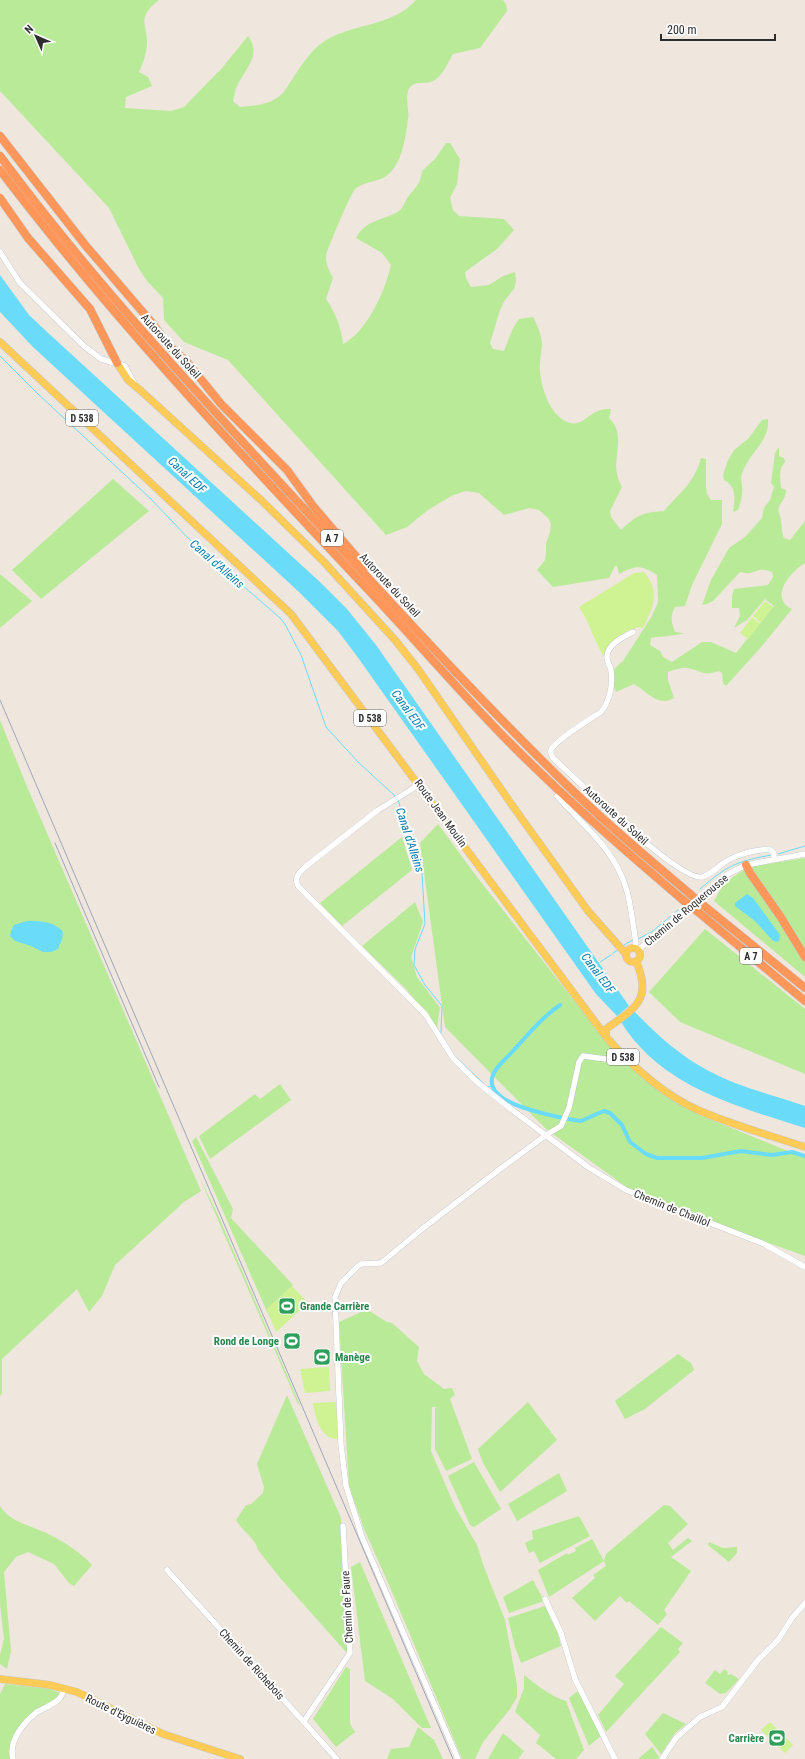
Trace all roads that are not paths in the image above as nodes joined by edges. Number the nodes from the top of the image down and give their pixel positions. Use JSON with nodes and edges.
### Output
{"nodes":[{"id":1,"x":0,"y":136,"type":"edge"},
{"id":2,"x":0,"y":156,"type":"edge"},
{"id":3,"x":0,"y":170,"type":"edge"},
{"id":4,"x":0,"y":198,"type":"edge"},
{"id":5,"x":0,"y":252,"type":"edge"},
{"id":6,"x":0,"y":342,"type":"edge"},
{"id":7,"x":117,"y":363,"type":"junction"},
{"id":8,"x":419,"y":632,"type":"junction"},
{"id":9,"x":633,"y":632,"type":"dead end"},
{"id":10,"x":419,"y":784,"type":"junction"},
{"id":11,"x":556,"y":796,"type":"dead end"},
{"id":12,"x":805,"y":854,"type":"edge"},
{"id":13,"x":774,"y":859,"type":"junction"},
{"id":14,"x":746,"y":865,"type":"junction"},
{"id":15,"x":687,"y":897,"type":"junction"},
{"id":16,"x":700,"y":908,"type":"junction"},
{"id":17,"x":630,"y":950,"type":"junction"},
{"id":18,"x":805,"y":957,"type":"edge"},
{"id":19,"x":636,"y":960,"type":"junction"},
{"id":20,"x":551,"y":962,"type":"junction"},
{"id":21,"x":805,"y":988,"type":"edge"},
{"id":22,"x":805,"y":1001,"type":"edge"},
{"id":23,"x":607,"y":1033,"type":"junction"},
{"id":24,"x":626,"y":1056,"type":"junction"},
{"id":25,"x":723,"y":1120,"type":"junction"},
{"id":26,"x":546,"y":1134,"type":"junction"},
{"id":27,"x":805,"y":1147,"type":"edge"},
{"id":28,"x":805,"y":1267,"type":"edge"},
{"id":29,"x":343,"y":1526,"type":"dead end"},
{"id":30,"x":167,"y":1570,"type":"dead end"},
{"id":31,"x":545,"y":1599,"type":"dead end"},
{"id":32,"x":805,"y":1603,"type":"edge"},
{"id":33,"x":0,"y":1679,"type":"edge"},
{"id":34,"x":65,"y":1689,"type":"junction"},
{"id":35,"x":304,"y":1721,"type":"junction"},
{"id":36,"x":13,"y":1759,"type":"edge"},
{"id":37,"x":240,"y":1759,"type":"edge"},
{"id":38,"x":337,"y":1759,"type":"edge"},
{"id":39,"x":458,"y":1759,"type":"edge"},
{"id":40,"x":615,"y":1759,"type":"edge"},
{"id":41,"x":662,"y":1759,"type":"edge"}],
"edges":[{"from":1,"to":8,"type":"highway"},
{"from":2,"to":8,"type":"highway","name":"Autoroute du Soleil","number":"A 7"},
{"from":3,"to":15,"type":"highway","name":"Autoroute du Soleil","number":"A 7"},
{"from":4,"to":7,"type":"highway"},
{"from":5,"to":7,"type":"street"},
{"from":6,"to":10,"type":"main road","name":"Route Jean Moulin","number":"D 538"},
{"from":7,"to":17,"type":"main road"},
{"from":8,"to":15,"type":"highway","name":"Autoroute du Soleil","number":"A 7"},
{"from":9,"to":13,"type":"street"},
{"from":10,"to":20,"type":"main road","name":"Route Jean Moulin","number":"D 538"},
{"from":10,"to":26,"type":"street","name":"Chemin de Chaillol"},
{"from":11,"to":17,"type":"street"},
{"from":12,"to":13,"type":"street","name":"Chemin de Roquerousse"},
{"from":13,"to":14,"type":"street","name":"Chemin de Roquerousse"},
{"from":14,"to":17,"type":"street","name":"Chemin de Roquerousse"},
{"from":14,"to":18,"type":"highway"},
{"from":15,"to":16,"type":"highway","name":"Autoroute du Soleil","number":"A 7","bridge":true},
{"from":16,"to":21,"type":"highway","name":"Autoroute du Soleil","number":"A 7"},
{"from":16,"to":22,"type":"highway","name":"Autoroute du Soleil","number":"A 7"},
{"from":17,"to":19,"type":"main road"},
{"from":17,"to":19,"type":"main road"},
{"from":19,"to":23,"type":"main road"},
{"from":20,"to":23,"type":"main road","number":"D 538"},
{"from":20,"to":23,"type":"main road","name":"Route Jean Moulin","number":"D 538"},
{"from":23,"to":24,"type":"main road","name":"Route Jean Moulin","number":"D 538"},
{"from":24,"to":25,"type":"main road","name":"Route Jean Moulin","number":"D 538"},
{"from":24,"to":25,"type":"main road","name":"Route Jean Moulin","number":"D 538"},
{"from":24,"to":26,"type":"street"},
{"from":25,"to":27,"type":"main road","name":"Route Jean Moulin","number":"D 538"},
{"from":26,"to":28,"type":"street","name":"Chemin de Chaillol"},
{"from":26,"to":39,"type":"street"},
{"from":29,"to":35,"type":"street","name":"Chemin de Faure"},
{"from":30,"to":35,"type":"street","name":"Chemin de Richebois"},
{"from":31,"to":40,"type":"street"},
{"from":32,"to":41,"type":"street"},
{"from":33,"to":34,"type":"main road","name":"Route d'Eyguières"},
{"from":34,"to":36,"type":"street"},
{"from":34,"to":37,"type":"main road","name":"Route d'Eyguières"},
{"from":35,"to":38,"type":"street","name":"Chemin de Richebois"}]}
